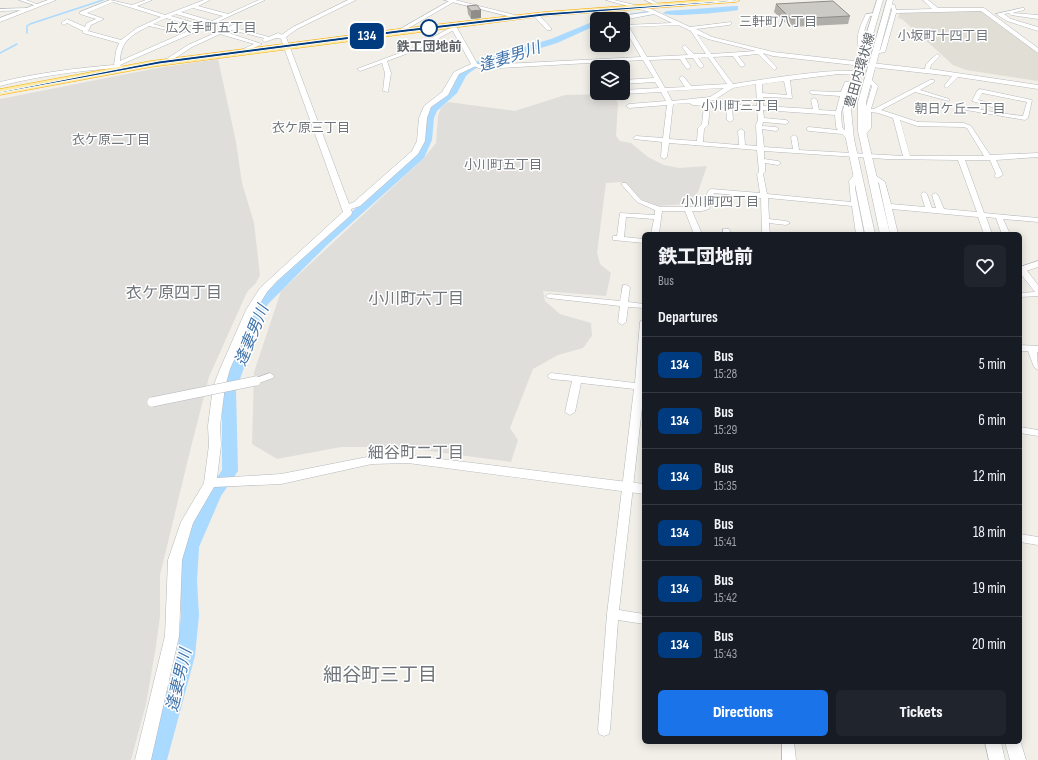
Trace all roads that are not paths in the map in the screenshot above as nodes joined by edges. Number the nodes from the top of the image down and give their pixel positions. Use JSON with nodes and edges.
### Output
{"nodes":[{"id":1,"x":21,"y":0,"type":"edge"},
{"id":2,"x":53,"y":0,"type":"edge"},
{"id":3,"x":150,"y":0,"type":"edge"},
{"id":4,"x":190,"y":0,"type":"edge"},
{"id":5,"x":208,"y":0,"type":"edge"},
{"id":6,"x":263,"y":0,"type":"edge"},
{"id":7,"x":353,"y":0,"type":"edge"},
{"id":8,"x":452,"y":0,"type":"edge"},
{"id":9,"x":608,"y":0,"type":"edge"},
{"id":10,"x":647,"y":0,"type":"edge"},
{"id":11,"x":736,"y":0,"type":"edge"},
{"id":12,"x":880,"y":0,"type":"edge"},
{"id":13,"x":925,"y":0,"type":"edge"},
{"id":14,"x":240,"y":2,"type":"dead end"},
{"id":15,"x":890,"y":2,"type":"edge"},
{"id":16,"x":201,"y":3,"type":"junction"},
{"id":17,"x":37,"y":5,"type":"junction"},
{"id":18,"x":252,"y":5,"type":"junction"},
{"id":19,"x":1014,"y":5,"type":"dead end"},
{"id":20,"x":193,"y":6,"type":"junction"},
{"id":21,"x":661,"y":6,"type":"junction"},
{"id":22,"x":131,"y":7,"type":"junction"},
{"id":23,"x":640,"y":7,"type":"junction"},
{"id":24,"x":27,"y":8,"type":"junction"},
{"id":25,"x":1,"y":9,"type":"edge"},
{"id":26,"x":937,"y":10,"type":"junction"},
{"id":27,"x":893,"y":12,"type":"junction"},
{"id":28,"x":177,"y":13,"type":"junction"},
{"id":29,"x":655,"y":13,"type":"junction"},
{"id":30,"x":1003,"y":14,"type":"junction"},
{"id":31,"x":227,"y":15,"type":"junction"},
{"id":32,"x":536,"y":15,"type":"junction"},
{"id":33,"x":630,"y":16,"type":"edge"},
{"id":34,"x":990,"y":16,"type":"junction"},
{"id":35,"x":520,"y":17,"type":"junction"},
{"id":36,"x":1036,"y":17,"type":"edge"},
{"id":37,"x":166,"y":18,"type":"junction"},
{"id":38,"x":0,"y":20,"type":"edge"},
{"id":39,"x":211,"y":22,"type":"junction"},
{"id":40,"x":64,"y":23,"type":"dead end"},
{"id":41,"x":677,"y":23,"type":"junction"},
{"id":42,"x":729,"y":23,"type":"dead end"},
{"id":43,"x":149,"y":24,"type":"junction"},
{"id":44,"x":239,"y":24,"type":"dead end"},
{"id":45,"x":199,"y":27,"type":"junction"},
{"id":46,"x":454,"y":27,"type":"junction"},
{"id":47,"x":630,"y":27,"type":"edge"},
{"id":48,"x":630,"y":27,"type":"edge"},
{"id":49,"x":230,"y":28,"type":"junction"},
{"id":50,"x":165,"y":29,"type":"dead end"},
{"id":51,"x":549,"y":29,"type":"dead end"},
{"id":52,"x":1035,"y":29,"type":"edge"},
{"id":53,"x":86,"y":30,"type":"junction"},
{"id":54,"x":691,"y":30,"type":"junction"},
{"id":55,"x":398,"y":32,"type":"junction"},
{"id":56,"x":219,"y":33,"type":"junction"},
{"id":57,"x":1038,"y":33,"type":"edge"},
{"id":58,"x":630,"y":34,"type":"edge"},
{"id":59,"x":269,"y":38,"type":"junction"},
{"id":60,"x":285,"y":41,"type":"junction"},
{"id":61,"x":122,"y":42,"type":"junction"},
{"id":62,"x":259,"y":44,"type":"junction"},
{"id":63,"x":685,"y":47,"type":"dead end"},
{"id":64,"x":241,"y":52,"type":"junction"},
{"id":65,"x":762,"y":52,"type":"junction"},
{"id":66,"x":1038,"y":52,"type":"edge"},
{"id":67,"x":876,"y":53,"type":"junction"},
{"id":68,"x":734,"y":54,"type":"junction"},
{"id":69,"x":709,"y":55,"type":"junction"},
{"id":70,"x":693,"y":56,"type":"junction"},
{"id":71,"x":937,"y":56,"type":"dead end"},
{"id":72,"x":682,"y":57,"type":"junction"},
{"id":73,"x":645,"y":59,"type":"junction"},
{"id":74,"x":168,"y":61,"type":"junction"},
{"id":75,"x":384,"y":61,"type":"junction"},
{"id":76,"x":590,"y":61,"type":"edge"},
{"id":77,"x":630,"y":62,"type":"edge"},
{"id":78,"x":742,"y":64,"type":"dead end"},
{"id":79,"x":860,"y":64,"type":"junction"},
{"id":80,"x":873,"y":65,"type":"junction"},
{"id":81,"x":118,"y":66,"type":"junction"},
{"id":82,"x":478,"y":66,"type":"junction"},
{"id":83,"x":701,"y":66,"type":"dead end"},
{"id":84,"x":688,"y":67,"type":"dead end"},
{"id":85,"x":774,"y":68,"type":"dead end"},
{"id":86,"x":360,"y":69,"type":"dead end"},
{"id":87,"x":927,"y":71,"type":"junction"},
{"id":88,"x":779,"y":73,"type":"dead end"},
{"id":89,"x":858,"y":73,"type":"junction"},
{"id":90,"x":956,"y":75,"type":"junction"},
{"id":91,"x":809,"y":76,"type":"junction"},
{"id":92,"x":682,"y":78,"type":"dead end"},
{"id":93,"x":785,"y":79,"type":"junction"},
{"id":94,"x":656,"y":80,"type":"junction"},
{"id":95,"x":869,"y":80,"type":"junction"},
{"id":96,"x":932,"y":81,"type":"dead end"},
{"id":97,"x":630,"y":82,"type":"edge"},
{"id":98,"x":855,"y":82,"type":"junction"},
{"id":99,"x":759,"y":83,"type":"junction"},
{"id":100,"x":1016,"y":83,"type":"junction"},
{"id":101,"x":0,"y":84,"type":"edge"},
{"id":102,"x":813,"y":84,"type":"dead end"},
{"id":103,"x":731,"y":86,"type":"junction"},
{"id":104,"x":947,"y":86,"type":"dead end"},
{"id":105,"x":1038,"y":87,"type":"edge"},
{"id":106,"x":689,"y":88,"type":"junction"},
{"id":107,"x":662,"y":90,"type":"junction"},
{"id":108,"x":916,"y":90,"type":"junction"},
{"id":109,"x":386,"y":91,"type":"dead end"},
{"id":110,"x":0,"y":92,"type":"edge"},
{"id":111,"x":630,"y":92,"type":"edge"},
{"id":112,"x":812,"y":92,"type":"dead end"},
{"id":113,"x":844,"y":94,"type":"junction"},
{"id":114,"x":760,"y":95,"type":"junction"},
{"id":115,"x":1009,"y":97,"type":"junction"},
{"id":116,"x":814,"y":100,"type":"dead end"},
{"id":117,"x":947,"y":100,"type":"dead end"},
{"id":118,"x":690,"y":101,"type":"junction"},
{"id":119,"x":670,"y":102,"type":"junction"},
{"id":120,"x":707,"y":103,"type":"junction"},
{"id":121,"x":729,"y":105,"type":"junction"},
{"id":122,"x":629,"y":106,"type":"dead end"},
{"id":123,"x":998,"y":106,"type":"junction"},
{"id":124,"x":760,"y":107,"type":"junction"},
{"id":125,"x":968,"y":109,"type":"dead end"},
{"id":126,"x":868,"y":110,"type":"junction"},
{"id":127,"x":876,"y":110,"type":"junction"},
{"id":128,"x":816,"y":111,"type":"junction"},
{"id":129,"x":838,"y":113,"type":"junction"},
{"id":130,"x":995,"y":114,"type":"junction"},
{"id":131,"x":896,"y":117,"type":"junction"},
{"id":132,"x":730,"y":120,"type":"dead end"},
{"id":133,"x":761,"y":120,"type":"junction"},
{"id":134,"x":786,"y":122,"type":"dead end"},
{"id":135,"x":759,"y":127,"type":"junction"},
{"id":136,"x":776,"y":129,"type":"dead end"},
{"id":137,"x":809,"y":129,"type":"dead end"},
{"id":138,"x":741,"y":131,"type":"dead end"},
{"id":139,"x":843,"y":132,"type":"junction"},
{"id":140,"x":863,"y":134,"type":"junction"},
{"id":141,"x":794,"y":137,"type":"dead end"},
{"id":142,"x":636,"y":138,"type":"dead end"},
{"id":143,"x":850,"y":139,"type":"junction"},
{"id":144,"x":666,"y":140,"type":"junction"},
{"id":145,"x":700,"y":143,"type":"junction"},
{"id":146,"x":742,"y":146,"type":"junction"},
{"id":147,"x":761,"y":148,"type":"junction"},
{"id":148,"x":796,"y":151,"type":"junction"},
{"id":149,"x":854,"y":155,"type":"junction"},
{"id":150,"x":1038,"y":155,"type":"edge"},
{"id":151,"x":868,"y":156,"type":"junction"},
{"id":152,"x":664,"y":157,"type":"dead end"},
{"id":153,"x":990,"y":157,"type":"junction"},
{"id":154,"x":907,"y":158,"type":"junction"},
{"id":155,"x":961,"y":159,"type":"junction"},
{"id":156,"x":762,"y":161,"type":"junction"},
{"id":157,"x":778,"y":163,"type":"dead end"},
{"id":158,"x":857,"y":175,"type":"junction"},
{"id":159,"x":873,"y":176,"type":"junction"},
{"id":160,"x":997,"y":176,"type":"dead end"},
{"id":161,"x":624,"y":184,"type":"dead end"},
{"id":162,"x":924,"y":194,"type":"dead end"},
{"id":163,"x":935,"y":195,"type":"dead end"},
{"id":164,"x":764,"y":196,"type":"junction"},
{"id":165,"x":854,"y":204,"type":"junction"},
{"id":166,"x":887,"y":206,"type":"junction"},
{"id":167,"x":347,"y":207,"type":"junction"},
{"id":168,"x":659,"y":209,"type":"junction"},
{"id":169,"x":688,"y":209,"type":"junction"},
{"id":170,"x":929,"y":210,"type":"junction"},
{"id":171,"x":941,"y":211,"type":"junction"},
{"id":172,"x":980,"y":215,"type":"junction"},
{"id":173,"x":658,"y":217,"type":"junction"},
{"id":174,"x":999,"y":217,"type":"junction"},
{"id":175,"x":766,"y":221,"type":"junction"},
{"id":176,"x":1037,"y":221,"type":"edge"},
{"id":177,"x":786,"y":223,"type":"dead end"},
{"id":178,"x":883,"y":223,"type":"junction"},
{"id":179,"x":859,"y":225,"type":"junction"},
{"id":180,"x":655,"y":232,"type":"edge"},
{"id":181,"x":697,"y":232,"type":"edge"},
{"id":182,"x":766,"y":232,"type":"edge"},
{"id":183,"x":860,"y":232,"type":"edge"},
{"id":184,"x":868,"y":232,"type":"edge"},
{"id":185,"x":870,"y":232,"type":"edge"},
{"id":186,"x":885,"y":232,"type":"edge"},
{"id":187,"x":893,"y":232,"type":"edge"},
{"id":188,"x":894,"y":232,"type":"edge"},
{"id":189,"x":987,"y":232,"type":"edge"},
{"id":190,"x":1005,"y":232,"type":"edge"},
{"id":191,"x":642,"y":241,"type":"edge"},
{"id":192,"x":1038,"y":264,"type":"edge"},
{"id":193,"x":1022,"y":268,"type":"edge"},
{"id":194,"x":626,"y":287,"type":"dead end"},
{"id":195,"x":1038,"y":290,"type":"edge"},
{"id":196,"x":1038,"y":294,"type":"edge"},
{"id":197,"x":1022,"y":295,"type":"edge"},
{"id":198,"x":549,"y":296,"type":"dead end"},
{"id":199,"x":625,"y":304,"type":"junction"},
{"id":200,"x":642,"y":306,"type":"edge"},
{"id":201,"x":622,"y":322,"type":"dead end"},
{"id":202,"x":1022,"y":348,"type":"edge"},
{"id":203,"x":1034,"y":349,"type":"edge"},
{"id":204,"x":642,"y":365,"type":"edge"},
{"id":205,"x":1038,"y":367,"type":"edge"},
{"id":206,"x":270,"y":376,"type":"dead end"},
{"id":207,"x":551,"y":376,"type":"dead end"},
{"id":208,"x":577,"y":379,"type":"junction"},
{"id":209,"x":641,"y":387,"type":"edge"},
{"id":210,"x":152,"y":402,"type":"dead end"},
{"id":211,"x":570,"y":412,"type":"dead end"},
{"id":212,"x":1022,"y":430,"type":"edge"},
{"id":213,"x":1038,"y":433,"type":"edge"},
{"id":214,"x":219,"y":483,"type":"junction"},
{"id":215,"x":627,"y":487,"type":"junction"},
{"id":216,"x":642,"y":489,"type":"edge"},
{"id":217,"x":1022,"y":538,"type":"edge"},
{"id":218,"x":1038,"y":540,"type":"edge"},
{"id":219,"x":612,"y":614,"type":"junction"},
{"id":220,"x":642,"y":619,"type":"edge"},
{"id":221,"x":604,"y":730,"type":"dead end"},
{"id":222,"x":788,"y":744,"type":"edge"},
{"id":223,"x":1014,"y":744,"type":"edge"},
{"id":224,"x":143,"y":760,"type":"edge"},
{"id":225,"x":789,"y":760,"type":"edge"},
{"id":226,"x":1018,"y":760,"type":"edge"}],
"edges":[{"from":1,"to":17,"type":"street"},
{"from":2,"to":17,"type":"street"},
{"from":3,"to":22,"type":"street"},
{"from":4,"to":16,"type":"street"},
{"from":5,"to":16,"type":"street"},
{"from":6,"to":18,"type":"street"},
{"from":7,"to":60,"type":"street"},
{"from":8,"to":35,"type":"street"},
{"from":8,"to":55,"type":"street"},
{"from":9,"to":23,"type":"street"},
{"from":10,"to":21,"type":"street"},
{"from":11,"to":21,"type":"highway"},
{"from":12,"to":79,"type":"street","name":"豊田内環状線"},
{"from":13,"to":26,"type":"street"},
{"from":14,"to":18,"type":"street"},
{"from":15,"to":27,"type":"street"},
{"from":15,"to":67,"type":"street","name":"豊田内環状線"},
{"from":16,"to":20,"type":"street"},
{"from":17,"to":24,"type":"street"},
{"from":18,"to":31,"type":"street"},
{"from":19,"to":30,"type":"street"},
{"from":20,"to":28,"type":"street"},
{"from":20,"to":31,"type":"street"},
{"from":21,"to":23,"type":"highway"},
{"from":22,"to":37,"type":"street"},
{"from":22,"to":53,"type":"street"},
{"from":23,"to":29,"type":"street"},
{"from":23,"to":32,"type":"highway"},
{"from":24,"to":25,"type":"street"},
{"from":24,"to":38,"type":"street"},
{"from":26,"to":27,"type":"street"},
{"from":26,"to":34,"type":"street"},
{"from":27,"to":67,"type":"street"},
{"from":28,"to":37,"type":"street"},
{"from":28,"to":39,"type":"street"},
{"from":29,"to":33,"type":"street"},
{"from":29,"to":41,"type":"street"},
{"from":30,"to":34,"type":"street"},
{"from":30,"to":36,"type":"street"},
{"from":30,"to":52,"type":"street"},
{"from":31,"to":39,"type":"street"},
{"from":32,"to":35,"type":"highway"},
{"from":32,"to":51,"type":"street"},
{"from":34,"to":66,"type":"street"},
{"from":35,"to":46,"type":"highway"},
{"from":36,"to":52,"type":"street"},
{"from":37,"to":43,"type":"street"},
{"from":37,"to":45,"type":"street"},
{"from":39,"to":45,"type":"street"},
{"from":40,"to":53,"type":"street"},
{"from":41,"to":47,"type":"street"},
{"from":41,"to":54,"type":"street"},
{"from":42,"to":54,"type":"street"},
{"from":43,"to":50,"type":"street"},
{"from":43,"to":61,"type":"street"},
{"from":44,"to":49,"type":"street"},
{"from":45,"to":56,"type":"street"},
{"from":45,"to":81,"type":"street"},
{"from":46,"to":55,"type":"highway"},
{"from":46,"to":75,"type":"street"},
{"from":46,"to":82,"type":"street"},
{"from":48,"to":54,"type":"street"},
{"from":49,"to":56,"type":"street"},
{"from":49,"to":59,"type":"street"},
{"from":52,"to":57,"type":"street"},
{"from":53,"to":61,"type":"street"},
{"from":54,"to":65,"type":"street"},
{"from":54,"to":69,"type":"street"},
{"from":55,"to":60,"type":"highway"},
{"from":56,"to":62,"type":"street"},
{"from":56,"to":74,"type":"street"},
{"from":58,"to":73,"type":"street"},
{"from":59,"to":60,"type":"street"},
{"from":59,"to":62,"type":"street"},
{"from":60,"to":64,"type":"highway"},
{"from":60,"to":167,"type":"street"},
{"from":61,"to":81,"type":"street"},
{"from":62,"to":64,"type":"street"},
{"from":63,"to":70,"type":"street"},
{"from":64,"to":74,"type":"highway"},
{"from":65,"to":68,"type":"street"},
{"from":65,"to":79,"type":"street"},
{"from":65,"to":85,"type":"street"},
{"from":67,"to":80,"type":"street","name":"豊田内環状線"},
{"from":68,"to":69,"type":"street"},
{"from":68,"to":78,"type":"street"},
{"from":69,"to":70,"type":"street"},
{"from":69,"to":103,"type":"street"},
{"from":70,"to":72,"type":"street"},
{"from":70,"to":83,"type":"street"},
{"from":71,"to":87,"type":"street"},
{"from":72,"to":73,"type":"street"},
{"from":72,"to":84,"type":"street"},
{"from":73,"to":77,"type":"street"},
{"from":73,"to":94,"type":"street"},
{"from":74,"to":81,"type":"highway"},
{"from":75,"to":86,"type":"street"},
{"from":75,"to":109,"type":"street"},
{"from":76,"to":82,"type":"street"},
{"from":79,"to":80,"type":"street"},
{"from":79,"to":89,"type":"street","name":"豊田内環状線"},
{"from":80,"to":87,"type":"street"},
{"from":80,"to":95,"type":"street","name":"豊田内環状線"},
{"from":81,"to":101,"type":"street"},
{"from":81,"to":110,"type":"highway"},
{"from":82,"to":167,"type":"street"},
{"from":87,"to":90,"type":"street"},
{"from":88,"to":93,"type":"street"},
{"from":89,"to":91,"type":"street"},
{"from":89,"to":98,"type":"street","name":"豊田内環状線"},
{"from":90,"to":100,"type":"street"},
{"from":90,"to":104,"type":"street"},
{"from":91,"to":93,"type":"street"},
{"from":91,"to":102,"type":"street"},
{"from":92,"to":106,"type":"street"},
{"from":93,"to":99,"type":"street"},
{"from":93,"to":114,"type":"street"},
{"from":94,"to":97,"type":"street"},
{"from":94,"to":107,"type":"street"},
{"from":95,"to":126,"type":"street"},
{"from":95,"to":140,"type":"street","name":"豊田内環状線"},
{"from":96,"to":108,"type":"street"},
{"from":98,"to":113,"type":"street"},
{"from":98,"to":143,"type":"street","name":"豊田内環状線"},
{"from":99,"to":103,"type":"street"},
{"from":99,"to":114,"type":"street"},
{"from":100,"to":105,"type":"street"},
{"from":100,"to":115,"type":"street"},
{"from":103,"to":106,"type":"street"},
{"from":103,"to":118,"type":"street"},
{"from":106,"to":107,"type":"street"},
{"from":107,"to":111,"type":"street"},
{"from":107,"to":119,"type":"street"},
{"from":108,"to":117,"type":"street"},
{"from":108,"to":127,"type":"street"},
{"from":112,"to":113,"type":"street"},
{"from":113,"to":129,"type":"street"},
{"from":114,"to":124,"type":"street"},
{"from":115,"to":123,"type":"street"},
{"from":115,"to":123,"type":"street"},
{"from":115,"to":130,"type":"street"},
{"from":116,"to":128,"type":"street"},
{"from":118,"to":119,"type":"street"},
{"from":118,"to":120,"type":"street"},
{"from":119,"to":122,"type":"street"},
{"from":119,"to":144,"type":"street"},
{"from":120,"to":121,"type":"street"},
{"from":120,"to":145,"type":"street"},
{"from":121,"to":124,"type":"street"},
{"from":121,"to":132,"type":"street"},
{"from":123,"to":130,"type":"street"},
{"from":124,"to":128,"type":"street"},
{"from":124,"to":133,"type":"street"},
{"from":125,"to":130,"type":"street"},
{"from":126,"to":127,"type":"street"},
{"from":126,"to":140,"type":"street"},
{"from":127,"to":131,"type":"street"},
{"from":128,"to":129,"type":"street"},
{"from":129,"to":139,"type":"street"},
{"from":131,"to":153,"type":"street"},
{"from":131,"to":154,"type":"street"},
{"from":133,"to":134,"type":"street"},
{"from":133,"to":135,"type":"street"},
{"from":135,"to":136,"type":"street"},
{"from":135,"to":147,"type":"street"},
{"from":137,"to":139,"type":"street"},
{"from":138,"to":146,"type":"street"},
{"from":139,"to":143,"type":"street"},
{"from":140,"to":151,"type":"street","name":"豊田内環状線"},
{"from":141,"to":148,"type":"street"},
{"from":142,"to":144,"type":"street"},
{"from":143,"to":149,"type":"street","name":"豊田内環状線"},
{"from":144,"to":145,"type":"street"},
{"from":144,"to":152,"type":"street"},
{"from":145,"to":146,"type":"street"},
{"from":146,"to":147,"type":"street"},
{"from":147,"to":148,"type":"street"},
{"from":147,"to":156,"type":"street"},
{"from":148,"to":149,"type":"street"},
{"from":149,"to":151,"type":"street"},
{"from":149,"to":158,"type":"street","name":"豊田内環状線"},
{"from":150,"to":153,"type":"street"},
{"from":151,"to":154,"type":"street"},
{"from":151,"to":159,"type":"street","name":"豊田内環状線"},
{"from":153,"to":155,"type":"street"},
{"from":153,"to":160,"type":"street"},
{"from":154,"to":155,"type":"street"},
{"from":155,"to":172,"type":"street"},
{"from":156,"to":157,"type":"street"},
{"from":156,"to":164,"type":"street"},
{"from":158,"to":165,"type":"street"},
{"from":158,"to":185,"type":"street","name":"豊田内環状線"},
{"from":159,"to":166,"type":"street"},
{"from":159,"to":178,"type":"street","name":"豊田内環状線"},
{"from":161,"to":168,"type":"street"},
{"from":162,"to":170,"type":"street"},
{"from":163,"to":171,"type":"street"},
{"from":164,"to":165,"type":"street"},
{"from":164,"to":169,"type":"street"},
{"from":164,"to":175,"type":"street"},
{"from":165,"to":179,"type":"street"},
{"from":166,"to":170,"type":"street"},
{"from":166,"to":188,"type":"street"},
{"from":167,"to":214,"type":"street"},
{"from":168,"to":169,"type":"street"},
{"from":168,"to":173,"type":"street"},
{"from":169,"to":181,"type":"street"},
{"from":170,"to":171,"type":"street"},
{"from":171,"to":172,"type":"street"},
{"from":172,"to":174,"type":"street"},
{"from":172,"to":189,"type":"street"},
{"from":173,"to":180,"type":"street"},
{"from":173,"to":191,"type":"street"},
{"from":174,"to":176,"type":"street"},
{"from":174,"to":190,"type":"street"},
{"from":175,"to":177,"type":"street"},
{"from":175,"to":182,"type":"street"},
{"from":178,"to":186,"type":"street","name":"豊田内環状線"},
{"from":178,"to":187,"type":"street"},
{"from":179,"to":183,"type":"street"},
{"from":179,"to":184,"type":"street"},
{"from":192,"to":193,"type":"street"},
{"from":193,"to":195,"type":"street"},
{"from":194,"to":199,"type":"street"},
{"from":196,"to":197,"type":"street"},
{"from":198,"to":199,"type":"street"},
{"from":199,"to":200,"type":"street"},
{"from":199,"to":201,"type":"street"},
{"from":202,"to":203,"type":"street"},
{"from":203,"to":205,"type":"street"},
{"from":204,"to":209,"type":"street"},
{"from":206,"to":210,"type":"street","bridge":true},
{"from":207,"to":208,"type":"street"},
{"from":208,"to":209,"type":"street"},
{"from":208,"to":211,"type":"street"},
{"from":209,"to":215,"type":"street"},
{"from":212,"to":213,"type":"street"},
{"from":214,"to":215,"type":"street"},
{"from":214,"to":224,"type":"street"},
{"from":215,"to":216,"type":"street"},
{"from":215,"to":219,"type":"street"},
{"from":217,"to":218,"type":"street"},
{"from":219,"to":220,"type":"street"},
{"from":219,"to":221,"type":"street"},
{"from":222,"to":225,"type":"street"},
{"from":223,"to":226,"type":"street"}]}
